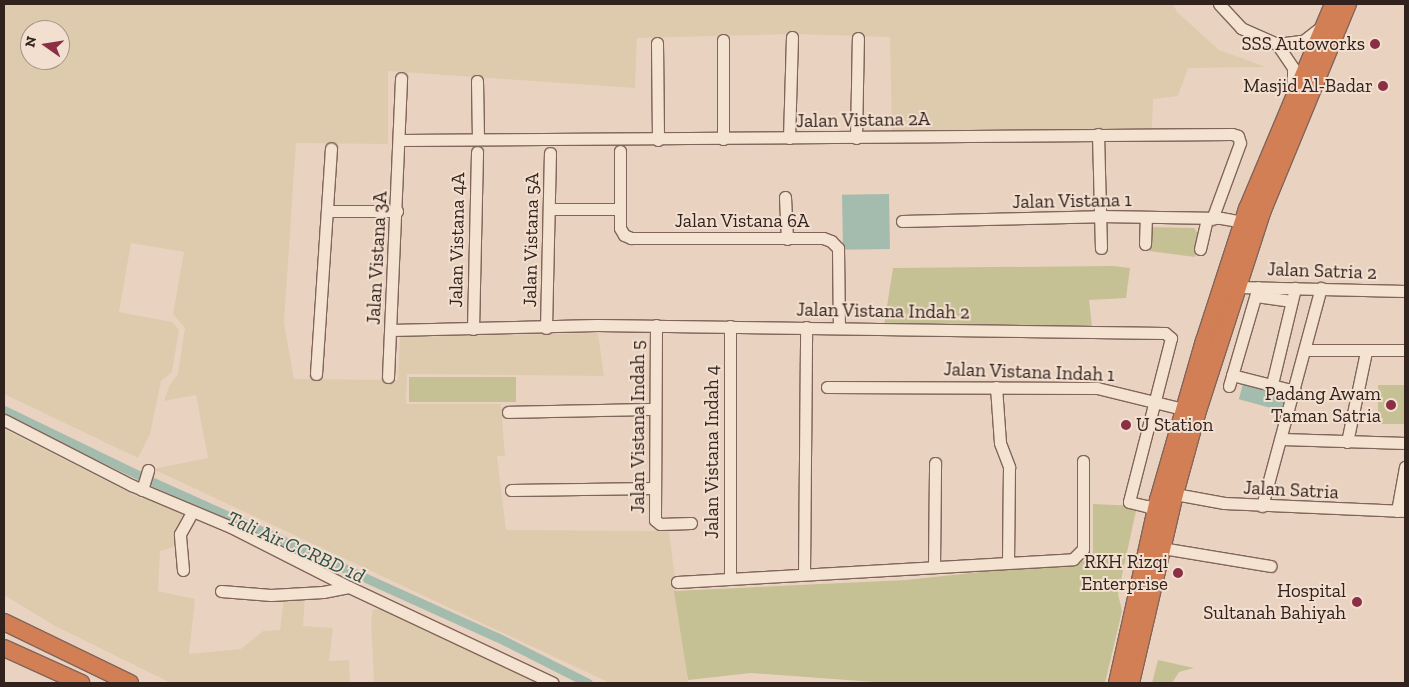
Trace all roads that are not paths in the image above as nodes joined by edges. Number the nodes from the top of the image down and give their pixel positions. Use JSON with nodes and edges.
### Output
{"nodes":[{"id":1,"x":1219,"y":4,"type":"edge"},
{"id":2,"x":1333,"y":4,"type":"edge"},
{"id":3,"x":1348,"y":4,"type":"edge"},
{"id":4,"x":1323,"y":25,"type":"junction"},
{"id":5,"x":792,"y":37,"type":"dead end"},
{"id":6,"x":858,"y":38,"type":"dead end"},
{"id":7,"x":723,"y":40,"type":"dead end"},
{"id":8,"x":657,"y":43,"type":"dead end"},
{"id":9,"x":1277,"y":44,"type":"junction"},
{"id":10,"x":401,"y":78,"type":"dead end"},
{"id":11,"x":477,"y":81,"type":"dead end"},
{"id":12,"x":1290,"y":102,"type":"junction"},
{"id":13,"x":1098,"y":134,"type":"junction"},
{"id":14,"x":789,"y":138,"type":"junction"},
{"id":15,"x":856,"y":138,"type":"junction"},
{"id":16,"x":478,"y":139,"type":"junction"},
{"id":17,"x":723,"y":139,"type":"junction"},
{"id":18,"x":400,"y":140,"type":"junction"},
{"id":19,"x":658,"y":140,"type":"junction"},
{"id":20,"x":331,"y":148,"type":"dead end"},
{"id":21,"x":620,"y":151,"type":"dead end"},
{"id":22,"x":477,"y":152,"type":"dead end"},
{"id":23,"x":550,"y":153,"type":"dead end"},
{"id":24,"x":785,"y":197,"type":"dead end"},
{"id":25,"x":549,"y":209,"type":"junction"},
{"id":26,"x":620,"y":209,"type":"junction"},
{"id":27,"x":327,"y":210,"type":"junction"},
{"id":28,"x":397,"y":211,"type":"junction"},
{"id":29,"x":1100,"y":216,"type":"junction"},
{"id":30,"x":1146,"y":218,"type":"junction"},
{"id":31,"x":1210,"y":219,"type":"junction"},
{"id":32,"x":902,"y":221,"type":"dead end"},
{"id":33,"x":1243,"y":222,"type":"junction"},
{"id":34,"x":787,"y":239,"type":"junction"},
{"id":35,"x":1146,"y":244,"type":"dead end"},
{"id":36,"x":1101,"y":248,"type":"dead end"},
{"id":37,"x":1200,"y":249,"type":"dead end"},
{"id":38,"x":1238,"y":287,"type":"junction"},
{"id":39,"x":1295,"y":288,"type":"junction"},
{"id":40,"x":1320,"y":288,"type":"junction"},
{"id":41,"x":1257,"y":291,"type":"junction"},
{"id":42,"x":1405,"y":291,"type":"edge"},
{"id":43,"x":1292,"y":301,"type":"junction"},
{"id":44,"x":656,"y":325,"type":"junction"},
{"id":45,"x":730,"y":326,"type":"junction"},
{"id":46,"x":806,"y":327,"type":"junction"},
{"id":47,"x":546,"y":328,"type":"junction"},
{"id":48,"x":839,"y":328,"type":"junction"},
{"id":49,"x":473,"y":329,"type":"junction"},
{"id":50,"x":392,"y":330,"type":"junction"},
{"id":51,"x":1306,"y":350,"type":"junction"},
{"id":52,"x":1405,"y":350,"type":"edge"},
{"id":53,"x":1366,"y":352,"type":"junction"},
{"id":54,"x":316,"y":374,"type":"dead end"},
{"id":55,"x":388,"y":377,"type":"dead end"},
{"id":56,"x":1272,"y":384,"type":"junction"},
{"id":57,"x":827,"y":387,"type":"dead end"},
{"id":58,"x":996,"y":387,"type":"junction"},
{"id":59,"x":1295,"y":391,"type":"junction"},
{"id":60,"x":1154,"y":400,"type":"junction"},
{"id":61,"x":655,"y":409,"type":"junction"},
{"id":62,"x":1183,"y":409,"type":"junction"},
{"id":63,"x":508,"y":412,"type":"dead end"},
{"id":64,"x":4,"y":420,"type":"edge"},
{"id":65,"x":1282,"y":439,"type":"junction"},
{"id":66,"x":1347,"y":442,"type":"junction"},
{"id":67,"x":1405,"y":443,"type":"edge"},
{"id":68,"x":1083,"y":461,"type":"dead end"},
{"id":69,"x":935,"y":463,"type":"dead end"},
{"id":70,"x":1405,"y":467,"type":"edge"},
{"id":71,"x":654,"y":488,"type":"junction"},
{"id":72,"x":511,"y":490,"type":"dead end"},
{"id":73,"x":1175,"y":494,"type":"junction"},
{"id":74,"x":1262,"y":506,"type":"junction"},
{"id":75,"x":193,"y":511,"type":"junction"},
{"id":76,"x":1401,"y":511,"type":"edge"},
{"id":77,"x":1156,"y":513,"type":"junction"},
{"id":78,"x":691,"y":523,"type":"dead end"},
{"id":79,"x":1162,"y":548,"type":"junction"},
{"id":80,"x":1008,"y":562,"type":"junction"},
{"id":81,"x":934,"y":566,"type":"junction"},
{"id":82,"x":1270,"y":566,"type":"dead end"},
{"id":83,"x":184,"y":570,"type":"dead end"},
{"id":84,"x":804,"y":574,"type":"junction"},
{"id":85,"x":730,"y":578,"type":"junction"},
{"id":86,"x":677,"y":582,"type":"dead end"},
{"id":87,"x":349,"y":587,"type":"junction"},
{"id":88,"x":221,"y":590,"type":"dead end"},
{"id":89,"x":4,"y":622,"type":"edge"},
{"id":90,"x":4,"y":648,"type":"edge"},
{"id":91,"x":82,"y":683,"type":"edge"},
{"id":92,"x":130,"y":683,"type":"edge"},
{"id":93,"x":553,"y":683,"type":"edge"},
{"id":94,"x":1117,"y":683,"type":"edge"},
{"id":95,"x":1131,"y":683,"type":"edge"}],
"edges":[{"from":1,"to":9,"type":"street"},
{"from":2,"to":4,"type":"highway"},
{"from":3,"to":38,"type":"highway"},
{"from":4,"to":9,"type":"street"},
{"from":4,"to":12,"type":"highway"},
{"from":5,"to":14,"type":"street"},
{"from":6,"to":15,"type":"street"},
{"from":7,"to":17,"type":"street"},
{"from":8,"to":19,"type":"street"},
{"from":9,"to":12,"type":"street"},
{"from":10,"to":18,"type":"street","name":"Jalan Vistana 3A"},
{"from":11,"to":16,"type":"street"},
{"from":12,"to":33,"type":"highway"},
{"from":13,"to":15,"type":"street","name":"Jalan Vistana 2A"},
{"from":13,"to":29,"type":"street"},
{"from":13,"to":31,"type":"street","name":"Jalan Vistana 2A"},
{"from":14,"to":15,"type":"street","name":"Jalan Vistana 2A"},
{"from":14,"to":17,"type":"street","name":"Jalan Vistana 2A"},
{"from":16,"to":18,"type":"street","name":"Jalan Vistana 2A"},
{"from":16,"to":19,"type":"street","name":"Jalan Vistana 2A"},
{"from":17,"to":19,"type":"street","name":"Jalan Vistana 2A"},
{"from":18,"to":28,"type":"street","name":"Jalan Vistana 3A"},
{"from":20,"to":27,"type":"street"},
{"from":21,"to":26,"type":"street"},
{"from":22,"to":49,"type":"street","name":"Jalan Vistana 4A"},
{"from":23,"to":25,"type":"street","name":"Jalan Vistana 5A"},
{"from":24,"to":34,"type":"street"},
{"from":25,"to":26,"type":"street"},
{"from":25,"to":47,"type":"street","name":"Jalan Vistana 5A"},
{"from":26,"to":34,"type":"street","name":"Jalan Vistana 6A"},
{"from":27,"to":28,"type":"street"},
{"from":27,"to":54,"type":"street"},
{"from":28,"to":50,"type":"street","name":"Jalan Vistana 3A"},
{"from":29,"to":30,"type":"street","name":"Jalan Vistana 1"},
{"from":29,"to":32,"type":"street","name":"Jalan Vistana 1"},
{"from":29,"to":36,"type":"street"},
{"from":30,"to":31,"type":"street","name":"Jalan Vistana 1"},
{"from":30,"to":35,"type":"street"},
{"from":31,"to":33,"type":"street","name":"Jalan Vistana 1"},
{"from":31,"to":37,"type":"street"},
{"from":33,"to":62,"type":"highway"},
{"from":34,"to":48,"type":"street","name":"Jalan Vistana 6A"},
{"from":38,"to":41,"type":"street","name":"Jalan Satria 2"},
{"from":38,"to":73,"type":"highway"},
{"from":39,"to":40,"type":"street","name":"Jalan Satria 2"},
{"from":39,"to":41,"type":"street","name":"Jalan Satria 2"},
{"from":39,"to":43,"type":"street"},
{"from":40,"to":42,"type":"street","name":"Jalan Satria 2"},
{"from":40,"to":51,"type":"street"},
{"from":41,"to":43,"type":"street"},
{"from":41,"to":56,"type":"street"},
{"from":43,"to":56,"type":"street"},
{"from":44,"to":45,"type":"street","name":"Jalan Vistana Indah 2"},
{"from":44,"to":47,"type":"street","name":"Jalan Vistana Indah 2"},
{"from":44,"to":61,"type":"street","name":"Jalan Vistana Indah 5"},
{"from":45,"to":46,"type":"street","name":"Jalan Vistana Indah 2"},
{"from":45,"to":85,"type":"street","name":"Jalan Vistana Indah 4"},
{"from":46,"to":48,"type":"street","name":"Jalan Vistana Indah 2"},
{"from":46,"to":84,"type":"street"},
{"from":47,"to":49,"type":"street","name":"Jalan Vistana Indah 2"},
{"from":48,"to":60,"type":"street","name":"Jalan Vistana Indah 2"},
{"from":49,"to":50,"type":"street","name":"Jalan Vistana Indah 2"},
{"from":50,"to":55,"type":"street","name":"Jalan Vistana 3A"},
{"from":51,"to":53,"type":"street"},
{"from":51,"to":59,"type":"street"},
{"from":52,"to":53,"type":"street"},
{"from":53,"to":66,"type":"street"},
{"from":56,"to":59,"type":"street"},
{"from":57,"to":58,"type":"street","name":"Jalan Vistana Indah 1"},
{"from":58,"to":60,"type":"street","name":"Jalan Vistana Indah 1"},
{"from":58,"to":80,"type":"street"},
{"from":59,"to":65,"type":"street"},
{"from":60,"to":62,"type":"street","name":"Jalan Vistana Indah 1"},
{"from":60,"to":77,"type":"street"},
{"from":61,"to":63,"type":"street"},
{"from":61,"to":71,"type":"street","name":"Jalan Vistana Indah 5"},
{"from":62,"to":77,"type":"highway"},
{"from":64,"to":75,"type":"street"},
{"from":65,"to":66,"type":"street"},
{"from":65,"to":74,"type":"street"},
{"from":66,"to":67,"type":"street"},
{"from":68,"to":80,"type":"street"},
{"from":69,"to":81,"type":"street"},
{"from":70,"to":76,"type":"street"},
{"from":71,"to":72,"type":"street"},
{"from":71,"to":78,"type":"street","name":"Jalan Vistana Indah 5"},
{"from":73,"to":74,"type":"street","name":"Jalan Satria"},
{"from":73,"to":79,"type":"highway"},
{"from":74,"to":76,"type":"street","name":"Jalan Satria"},
{"from":75,"to":83,"type":"street"},
{"from":75,"to":87,"type":"street"},
{"from":77,"to":94,"type":"highway"},
{"from":79,"to":82,"type":"street"},
{"from":79,"to":95,"type":"highway"},
{"from":80,"to":81,"type":"street"},
{"from":81,"to":84,"type":"street"},
{"from":84,"to":85,"type":"street"},
{"from":85,"to":86,"type":"street"},
{"from":87,"to":88,"type":"street"},
{"from":87,"to":93,"type":"street"},
{"from":89,"to":92,"type":"highway"},
{"from":90,"to":91,"type":"highway"}]}
